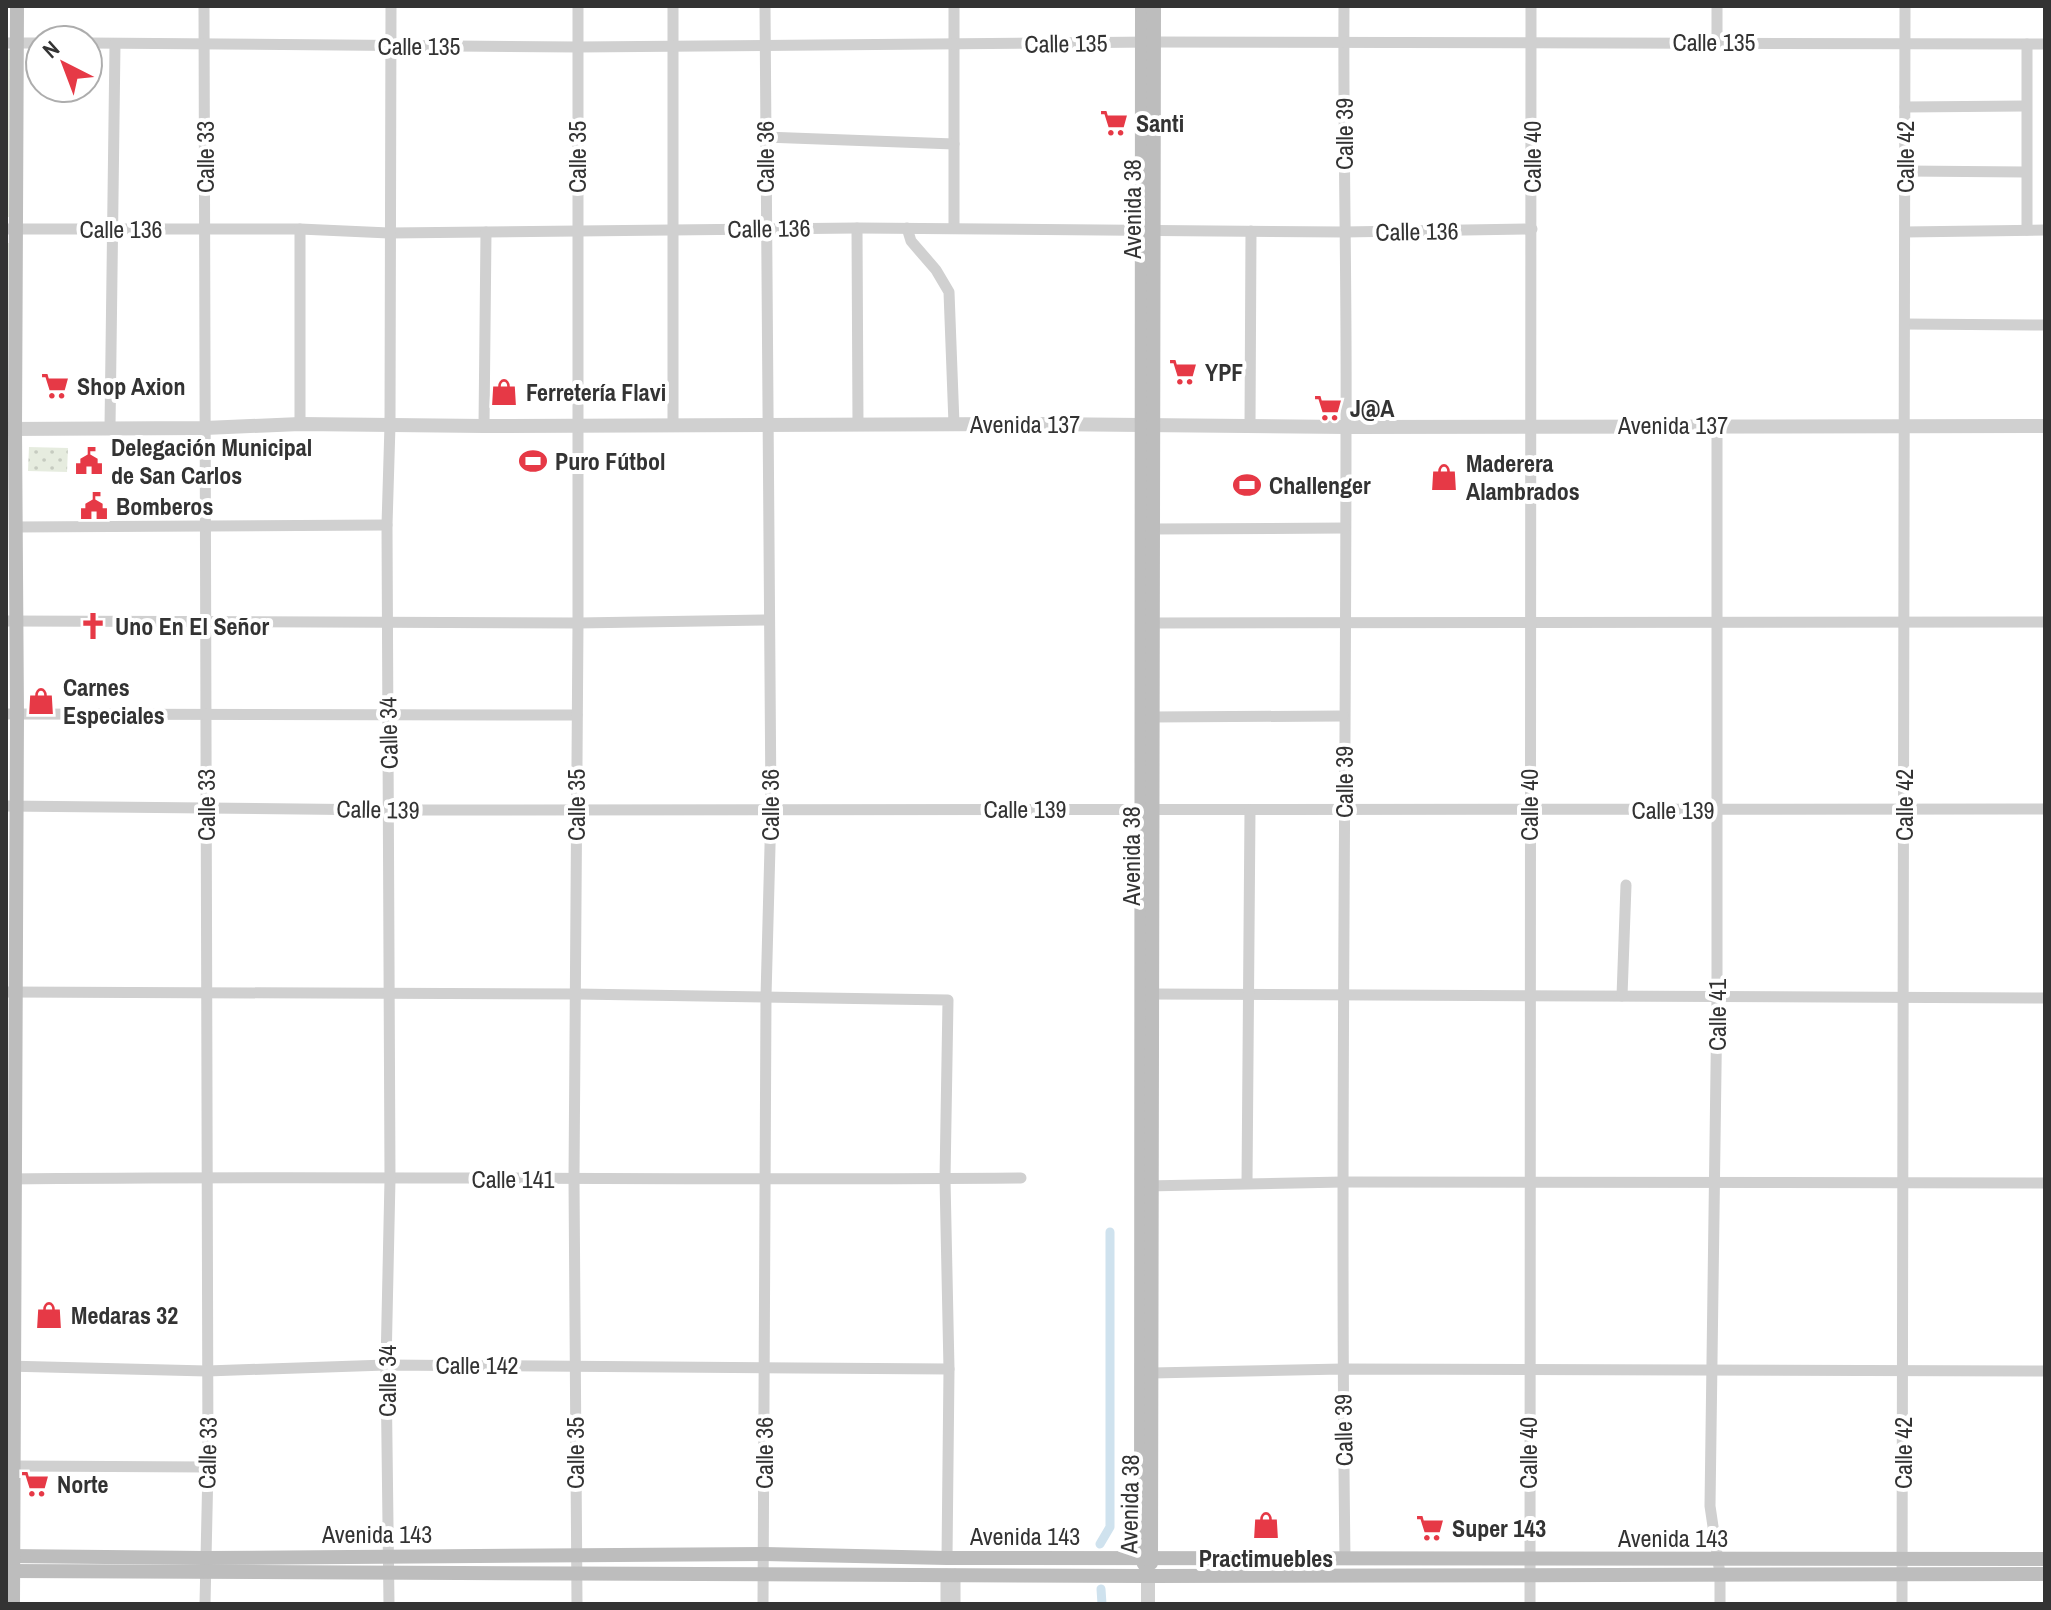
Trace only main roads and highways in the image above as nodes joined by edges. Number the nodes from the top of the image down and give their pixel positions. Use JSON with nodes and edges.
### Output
{"nodes":[{"id":1,"x":17,"y":6,"type":"edge"},
{"id":2,"x":1142,"y":6,"type":"edge"},
{"id":3,"x":1154,"y":6,"type":"edge"},
{"id":4,"x":1148,"y":42,"type":"junction"},
{"id":5,"x":11,"y":43,"type":"edge"},
{"id":6,"x":11,"y":229,"type":"edge"},
{"id":7,"x":1147,"y":425,"type":"junction"},
{"id":8,"x":10,"y":429,"type":"edge"},
{"id":9,"x":11,"y":621,"type":"edge"},
{"id":10,"x":12,"y":714,"type":"edge"},
{"id":11,"x":11,"y":806,"type":"edge"},
{"id":12,"x":1147,"y":809,"type":"junction"},
{"id":13,"x":10,"y":992,"type":"edge"},
{"id":14,"x":10,"y":1179,"type":"edge"},
{"id":15,"x":1147,"y":1186,"type":"junction"},
{"id":16,"x":10,"y":1366,"type":"edge"},
{"id":17,"x":9,"y":1556,"type":"edge"},
{"id":18,"x":1147,"y":1557,"type":"junction"},
{"id":19,"x":2045,"y":1559,"type":"edge"},
{"id":20,"x":205,"y":1564,"type":"junction"},
{"id":21,"x":1528,"y":1566,"type":"junction"},
{"id":22,"x":1902,"y":1566,"type":"junction"},
{"id":23,"x":10,"y":1571,"type":"edge"},
{"id":24,"x":2045,"y":1574,"type":"edge"},
{"id":25,"x":1148,"y":1576,"type":"junction"},
{"id":26,"x":13,"y":1604,"type":"edge"}],
"edges":[{"from":1,"to":5,"type":"main road"},
{"from":2,"to":4,"type":"main road","name":"Avenida 38"},
{"from":3,"to":4,"type":"main road","name":"Avenida 38"},
{"from":4,"to":7,"type":"main road","name":"Avenida 38"},
{"from":5,"to":6,"type":"main road"},
{"from":6,"to":8,"type":"main road"},
{"from":7,"to":12,"type":"main road","name":"Avenida 38"},
{"from":7,"to":12,"type":"main road","name":"Avenida 38"},
{"from":8,"to":9,"type":"main road"},
{"from":9,"to":10,"type":"main road"},
{"from":10,"to":11,"type":"main road"},
{"from":11,"to":13,"type":"main road"},
{"from":12,"to":15,"type":"main road","name":"Avenida 38"},
{"from":12,"to":15,"type":"main road","name":"Avenida 38"},
{"from":13,"to":14,"type":"main road"},
{"from":14,"to":16,"type":"main road"},
{"from":15,"to":18,"type":"main road","name":"Avenida 38"},
{"from":15,"to":18,"type":"main road","name":"Avenida 38"},
{"from":16,"to":17,"type":"main road"},
{"from":17,"to":20,"type":"main road","name":"Avenida 143"},
{"from":17,"to":23,"type":"main road"},
{"from":18,"to":20,"type":"main road","name":"Avenida 143"},
{"from":18,"to":21,"type":"main road","name":"Avenida 143"},
{"from":18,"to":25,"type":"main road","name":"Avenida 38"},
{"from":19,"to":22,"type":"main road","name":"Avenida 143"},
{"from":20,"to":23,"type":"main road","name":"Avenida 143"},
{"from":20,"to":25,"type":"main road","name":"Avenida 143"},
{"from":21,"to":22,"type":"main road","name":"Avenida 143"},
{"from":21,"to":25,"type":"main road","name":"Avenida 143"},
{"from":22,"to":24,"type":"main road","name":"Avenida 143"},
{"from":23,"to":26,"type":"main road"}]}
